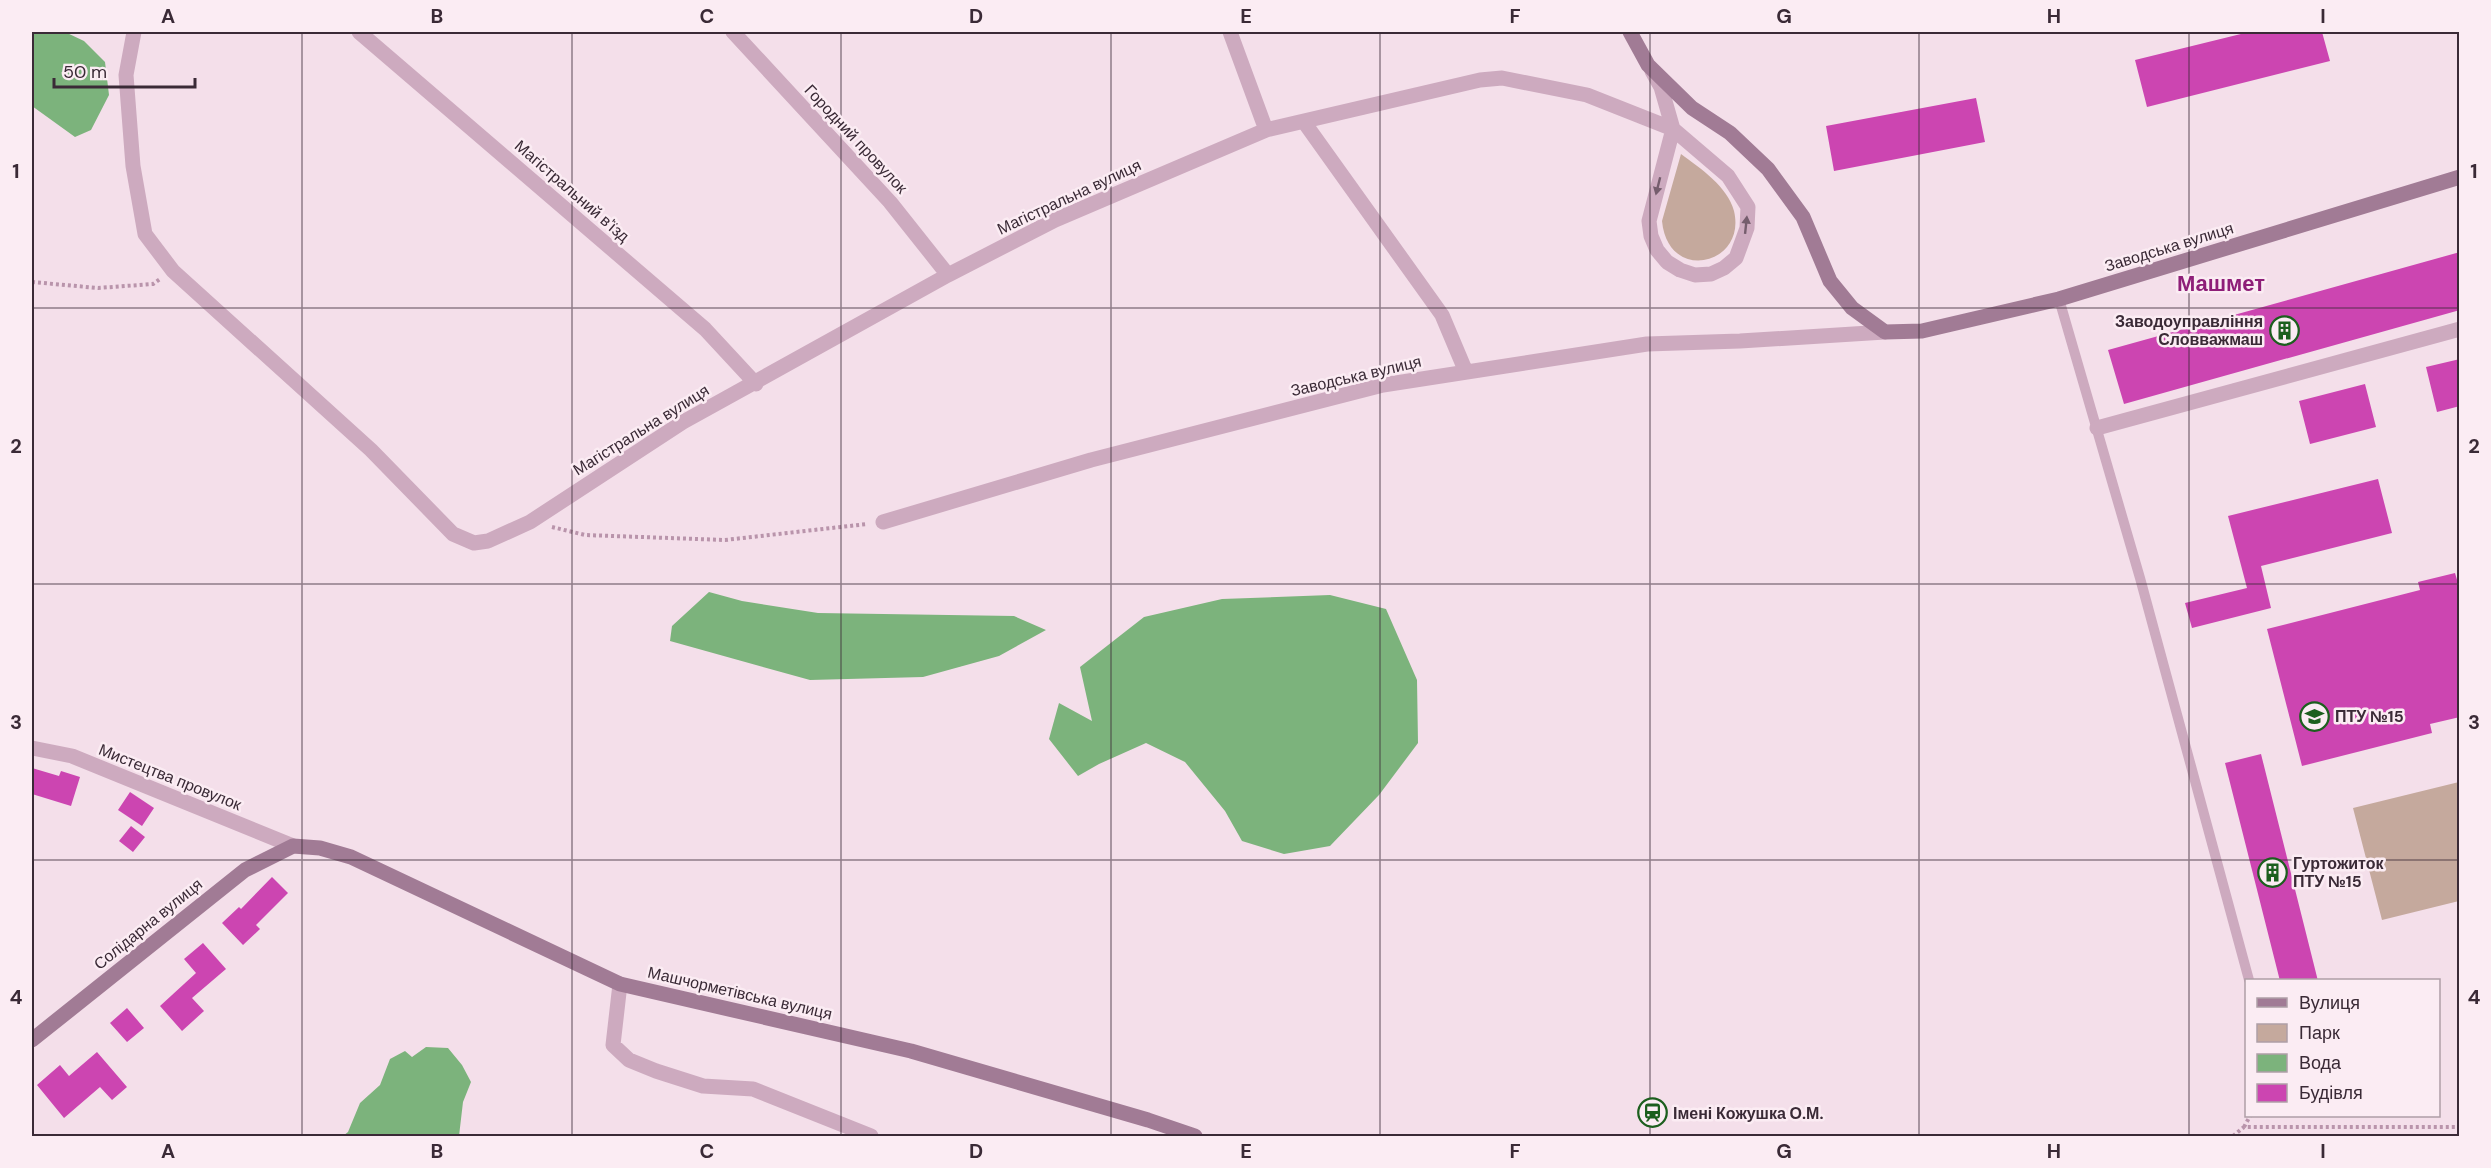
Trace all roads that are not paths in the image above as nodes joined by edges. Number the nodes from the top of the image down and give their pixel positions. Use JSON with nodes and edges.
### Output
{"nodes":[{"id":1,"x":134,"y":32,"type":"edge"},
{"id":2,"x":359,"y":32,"type":"edge"},
{"id":3,"x":733,"y":32,"type":"edge"},
{"id":4,"x":1230,"y":32,"type":"edge"},
{"id":5,"x":1630,"y":32,"type":"edge"},
{"id":6,"x":1648,"y":64,"type":"junction"},
{"id":7,"x":1304,"y":122,"type":"junction"},
{"id":8,"x":1673,"y":129,"type":"junction"},
{"id":9,"x":1266,"y":130,"type":"junction"},
{"id":10,"x":2460,"y":177,"type":"edge"},
{"id":11,"x":948,"y":275,"type":"junction"},
{"id":12,"x":2059,"y":299,"type":"junction"},
{"id":13,"x":2460,"y":329,"type":"edge"},
{"id":14,"x":1886,"y":332,"type":"junction"},
{"id":15,"x":1466,"y":372,"type":"junction"},
{"id":16,"x":756,"y":384,"type":"junction"},
{"id":17,"x":2097,"y":429,"type":"junction"},
{"id":18,"x":883,"y":522,"type":"road end"},
{"id":19,"x":32,"y":748,"type":"edge"},
{"id":20,"x":293,"y":846,"type":"junction"},
{"id":21,"x":2248,"y":979,"type":"edge"},
{"id":22,"x":620,"y":984,"type":"junction"},
{"id":23,"x":32,"y":1040,"type":"edge"},
{"id":24,"x":871,"y":1137,"type":"edge"},
{"id":25,"x":1195,"y":1137,"type":"edge"}],
"edges":[{"from":1,"to":16,"type":"street","name":"Магістральна вулиця"},
{"from":2,"to":16,"type":"street","name":"Магістральний в'їзд"},
{"from":3,"to":11,"type":"street","name":"Городний провулок"},
{"from":4,"to":9,"type":"street"},
{"from":5,"to":6,"type":"street"},
{"from":6,"to":8,"type":"street"},
{"from":6,"to":14,"type":"street"},
{"from":7,"to":8,"type":"street","name":"Магістральна вулиця"},
{"from":7,"to":9,"type":"street","name":"Магістральна вулиця"},
{"from":7,"to":15,"type":"street"},
{"from":8,"to":8,"type":"street","one_way":true},
{"from":9,"to":11,"type":"street","name":"Магістральна вулиця"},
{"from":10,"to":12,"type":"street","name":"Заводська вулиця"},
{"from":11,"to":16,"type":"street","name":"Магістральна вулиця"},
{"from":12,"to":14,"type":"street","name":"Заводська вулиця"},
{"from":12,"to":17,"type":"lane"},
{"from":13,"to":17,"type":"street"},
{"from":14,"to":15,"type":"street","name":"Заводська вулиця"},
{"from":15,"to":18,"type":"street","name":"Заводська вулиця"},
{"from":17,"to":21,"type":"lane"},
{"from":19,"to":20,"type":"street","name":"Мистецтва провулок"},
{"from":20,"to":22,"type":"street","name":"Машчорметівська вулиця"},
{"from":20,"to":23,"type":"street","name":"Солідарна вулиця"},
{"from":22,"to":24,"type":"street"},
{"from":22,"to":25,"type":"street","name":"Машчорметівська вулиця"}]}
